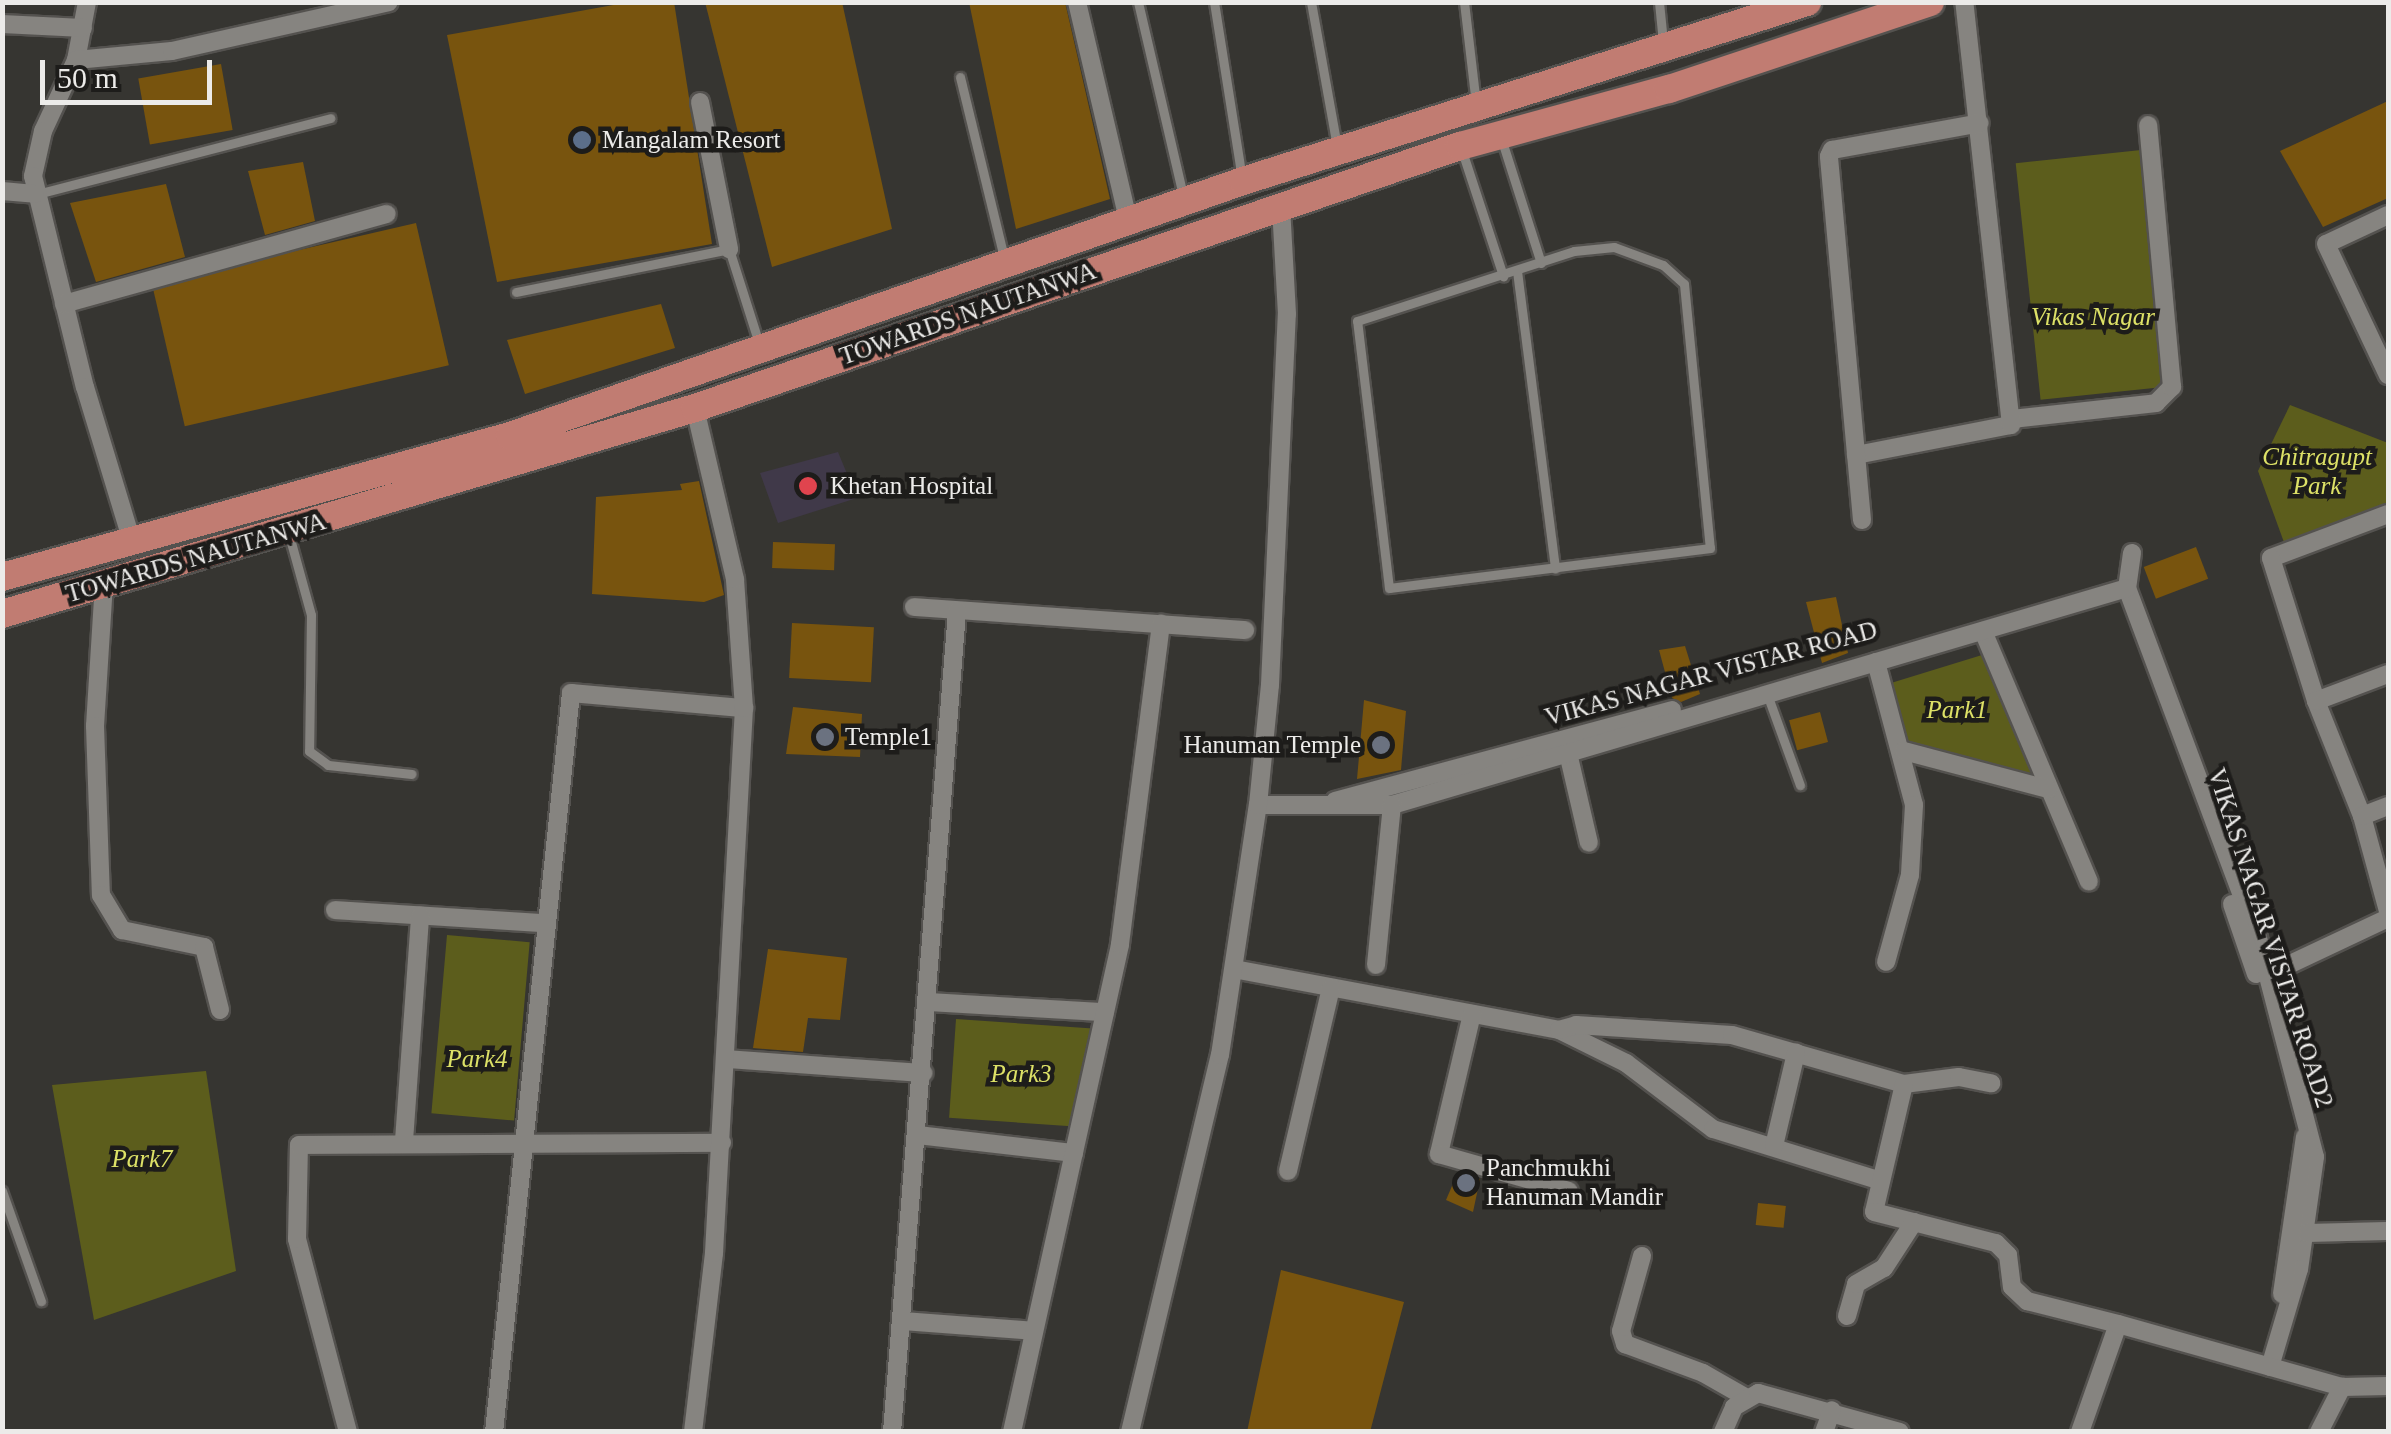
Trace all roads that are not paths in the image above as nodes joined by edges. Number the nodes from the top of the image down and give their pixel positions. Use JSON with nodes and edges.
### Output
{"nodes":[{"id":1,"x":87,"y":2,"type":"edge"},
{"id":2,"x":389,"y":2,"type":"edge"},
{"id":3,"x":1076,"y":2,"type":"edge"},
{"id":4,"x":1138,"y":2,"type":"edge"},
{"id":5,"x":1214,"y":2,"type":"edge"},
{"id":6,"x":1311,"y":2,"type":"edge"},
{"id":7,"x":1464,"y":2,"type":"edge"},
{"id":8,"x":1659,"y":2,"type":"edge"},
{"id":9,"x":1807,"y":2,"type":"edge"},
{"id":10,"x":1930,"y":2,"type":"edge"},
{"id":11,"x":1964,"y":2,"type":"edge"},
{"id":12,"x":1754,"y":10,"type":"edge"},
{"id":13,"x":2,"y":24,"type":"edge"},
{"id":14,"x":84,"y":28,"type":"junction"},
{"id":15,"x":1664,"y":45,"type":"junction"},
{"id":16,"x":76,"y":60,"type":"junction"},
{"id":17,"x":960,"y":77,"type":"dead end"},
{"id":18,"x":700,"y":102,"type":"dead end"},
{"id":19,"x":1476,"y":106,"type":"junction"},
{"id":20,"x":330,"y":118,"type":"dead end"},
{"id":21,"x":1980,"y":123,"type":"junction"},
{"id":22,"x":2148,"y":125,"type":"dead end"},
{"id":23,"x":1502,"y":138,"type":"junction"},
{"id":24,"x":1460,"y":146,"type":"junction"},
{"id":25,"x":1337,"y":150,"type":"junction"},
{"id":26,"x":1242,"y":181,"type":"junction"},
{"id":27,"x":2,"y":191,"type":"edge"},
{"id":28,"x":35,"y":194,"type":"junction"},
{"id":29,"x":1185,"y":203,"type":"junction"},
{"id":30,"x":1281,"y":208,"type":"junction"},
{"id":31,"x":388,"y":214,"type":"dead end"},
{"id":32,"x":2388,"y":215,"type":"edge"},
{"id":33,"x":1129,"y":223,"type":"junction"},
{"id":34,"x":730,"y":248,"type":"junction"},
{"id":35,"x":1004,"y":261,"type":"junction"},
{"id":36,"x":1541,"y":263,"type":"junction"},
{"id":37,"x":1518,"y":271,"type":"junction"},
{"id":38,"x":1503,"y":276,"type":"junction"},
{"id":39,"x":516,"y":292,"type":"dead end"},
{"id":40,"x":64,"y":304,"type":"junction"},
{"id":41,"x":761,"y":350,"type":"junction"},
{"id":42,"x":2388,"y":375,"type":"edge"},
{"id":43,"x":695,"y":408,"type":"junction"},
{"id":44,"x":2012,"y":420,"type":"junction"},
{"id":45,"x":1856,"y":455,"type":"junction"},
{"id":46,"x":2388,"y":514,"type":"edge"},
{"id":47,"x":1862,"y":520,"type":"dead end"},
{"id":48,"x":288,"y":533,"type":"junction"},
{"id":49,"x":132,"y":542,"type":"junction"},
{"id":50,"x":2132,"y":553,"type":"dead end"},
{"id":51,"x":1555,"y":568,"type":"junction"},
{"id":52,"x":2,"y":576,"type":"edge"},
{"id":53,"x":104,"y":582,"type":"junction"},
{"id":54,"x":2130,"y":596,"type":"junction"},
{"id":55,"x":914,"y":607,"type":"dead end"},
{"id":56,"x":957,"y":610,"type":"junction"},
{"id":57,"x":2,"y":614,"type":"edge"},
{"id":58,"x":1161,"y":624,"type":"junction"},
{"id":59,"x":1245,"y":630,"type":"dead end"},
{"id":60,"x":1983,"y":631,"type":"junction"},
{"id":61,"x":1876,"y":662,"type":"junction"},
{"id":62,"x":2388,"y":674,"type":"edge"},
{"id":63,"x":1767,"y":694,"type":"junction"},
{"id":64,"x":2316,"y":701,"type":"junction"},
{"id":65,"x":744,"y":708,"type":"junction"},
{"id":66,"x":1904,"y":751,"type":"junction"},
{"id":67,"x":1568,"y":753,"type":"junction"},
{"id":68,"x":412,"y":774,"type":"dead end"},
{"id":69,"x":1800,"y":785,"type":"dead end"},
{"id":70,"x":2048,"y":789,"type":"junction"},
{"id":71,"x":1258,"y":805,"type":"junction"},
{"id":72,"x":1392,"y":805,"type":"junction"},
{"id":73,"x":2388,"y":806,"type":"edge"},
{"id":74,"x":1309,"y":808,"type":"junction"},
{"id":75,"x":2362,"y":816,"type":"junction"},
{"id":76,"x":1589,"y":844,"type":"dead end"},
{"id":77,"x":2089,"y":882,"type":"dead end"},
{"id":78,"x":335,"y":910,"type":"dead end"},
{"id":79,"x":2388,"y":914,"type":"edge"},
{"id":80,"x":420,"y":916,"type":"junction"},
{"id":81,"x":544,"y":924,"type":"junction"},
{"id":82,"x":1886,"y":962,"type":"dead end"},
{"id":83,"x":1376,"y":965,"type":"dead end"},
{"id":84,"x":1234,"y":968,"type":"junction"},
{"id":85,"x":2267,"y":975,"type":"junction"},
{"id":86,"x":1331,"y":988,"type":"junction"},
{"id":87,"x":929,"y":1002,"type":"junction"},
{"id":88,"x":220,"y":1010,"type":"dead end"},
{"id":89,"x":1105,"y":1012,"type":"junction"},
{"id":90,"x":1472,"y":1014,"type":"junction"},
{"id":91,"x":1559,"y":1030,"type":"junction"},
{"id":92,"x":1796,"y":1053,"type":"junction"},
{"id":93,"x":728,"y":1058,"type":"junction"},
{"id":94,"x":924,"y":1073,"type":"junction"},
{"id":95,"x":1991,"y":1083,"type":"dead end"},
{"id":96,"x":1904,"y":1084,"type":"junction"},
{"id":97,"x":2307,"y":1126,"type":"junction"},
{"id":98,"x":918,"y":1135,"type":"junction"},
{"id":99,"x":404,"y":1141,"type":"junction"},
{"id":100,"x":519,"y":1142,"type":"junction"},
{"id":101,"x":722,"y":1144,"type":"junction"},
{"id":102,"x":1774,"y":1146,"type":"junction"},
{"id":103,"x":1074,"y":1153,"type":"junction"},
{"id":104,"x":1288,"y":1171,"type":"dead end"},
{"id":105,"x":1878,"y":1180,"type":"junction"},
{"id":106,"x":2,"y":1191,"type":"edge"},
{"id":107,"x":1569,"y":1191,"type":"dead end"},
{"id":108,"x":1914,"y":1222,"type":"junction"},
{"id":109,"x":2388,"y":1231,"type":"edge"},
{"id":110,"x":2306,"y":1233,"type":"junction"},
{"id":111,"x":1642,"y":1256,"type":"dead end"},
{"id":112,"x":42,"y":1301,"type":"dead end"},
{"id":113,"x":1847,"y":1316,"type":"dead end"},
{"id":114,"x":902,"y":1320,"type":"junction"},
{"id":115,"x":2118,"y":1324,"type":"junction"},
{"id":116,"x":1034,"y":1331,"type":"junction"},
{"id":117,"x":2272,"y":1361,"type":"junction"},
{"id":118,"x":2388,"y":1386,"type":"edge"},
{"id":119,"x":2342,"y":1387,"type":"junction"},
{"id":120,"x":1745,"y":1398,"type":"junction"},
{"id":121,"x":1832,"y":1410,"type":"junction"},
{"id":122,"x":348,"y":1432,"type":"edge"},
{"id":123,"x":494,"y":1432,"type":"edge"},
{"id":124,"x":694,"y":1432,"type":"edge"},
{"id":125,"x":892,"y":1432,"type":"edge"},
{"id":126,"x":1012,"y":1432,"type":"edge"},
{"id":127,"x":1130,"y":1432,"type":"edge"},
{"id":128,"x":1722,"y":1432,"type":"edge"},
{"id":129,"x":1824,"y":1432,"type":"edge"},
{"id":130,"x":1900,"y":1432,"type":"edge"},
{"id":131,"x":2080,"y":1432,"type":"edge"},
{"id":132,"x":2320,"y":1432,"type":"edge"}],
"edges":[{"from":1,"to":14,"type":"street"},
{"from":2,"to":16,"type":"street"},
{"from":3,"to":33,"type":"street"},
{"from":4,"to":29,"type":"lane"},
{"from":5,"to":26,"type":"lane"},
{"from":6,"to":25,"type":"lane"},
{"from":7,"to":19,"type":"lane"},
{"from":8,"to":15,"type":"lane"},
{"from":9,"to":12,"type":"main road"},
{"from":10,"to":23,"type":"main road","name":"TOWARDS NAUTANWA"},
{"from":11,"to":21,"type":"street"},
{"from":12,"to":15,"type":"main road"},
{"from":13,"to":14,"type":"street"},
{"from":14,"to":16,"type":"street"},
{"from":15,"to":19,"type":"main road"},
{"from":16,"to":28,"type":"street"},
{"from":17,"to":35,"type":"lane"},
{"from":18,"to":34,"type":"street"},
{"from":19,"to":25,"type":"main road"},
{"from":20,"to":28,"type":"lane"},
{"from":21,"to":44,"type":"street"},
{"from":21,"to":45,"type":"street"},
{"from":22,"to":44,"type":"street"},
{"from":23,"to":24,"type":"main road","name":"TOWARDS NAUTANWA"},
{"from":23,"to":36,"type":"lane"},
{"from":24,"to":30,"type":"main road","name":"TOWARDS NAUTANWA"},
{"from":24,"to":38,"type":"lane"},
{"from":25,"to":26,"type":"main road"},
{"from":26,"to":29,"type":"main road"},
{"from":27,"to":28,"type":"street"},
{"from":28,"to":40,"type":"street"},
{"from":29,"to":33,"type":"main road"},
{"from":30,"to":43,"type":"main road","name":"TOWARDS NAUTANWA"},
{"from":30,"to":71,"type":"street"},
{"from":31,"to":40,"type":"street"},
{"from":32,"to":42,"type":"street"},
{"from":33,"to":35,"type":"main road"},
{"from":34,"to":39,"type":"lane"},
{"from":34,"to":41,"type":"lane"},
{"from":35,"to":41,"type":"main road"},
{"from":36,"to":37,"type":"lane"},
{"from":36,"to":51,"type":"lane"},
{"from":37,"to":38,"type":"lane"},
{"from":37,"to":51,"type":"lane"},
{"from":38,"to":51,"type":"lane"},
{"from":40,"to":49,"type":"street"},
{"from":41,"to":49,"type":"main road"},
{"from":43,"to":48,"type":"main road","name":"TOWARDS NAUTANWA"},
{"from":43,"to":65,"type":"street"},
{"from":44,"to":45,"type":"street"},
{"from":45,"to":47,"type":"street"},
{"from":46,"to":64,"type":"street"},
{"from":48,"to":53,"type":"main road","name":"TOWARDS NAUTANWA"},
{"from":48,"to":68,"type":"lane"},
{"from":49,"to":52,"type":"main road"},
{"from":50,"to":54,"type":"street"},
{"from":53,"to":57,"type":"main road","name":"TOWARDS NAUTANWA"},
{"from":53,"to":88,"type":"street"},
{"from":54,"to":60,"type":"street"},
{"from":54,"to":74,"type":"street","name":"VIKAS NAGAR VISTAR ROAD"},
{"from":54,"to":85,"type":"street"},
{"from":54,"to":97,"type":"street","name":"VIKAS NAGAR VISTAR ROAD2"},
{"from":55,"to":56,"type":"street"},
{"from":56,"to":58,"type":"street"},
{"from":56,"to":87,"type":"street"},
{"from":58,"to":59,"type":"street"},
{"from":58,"to":89,"type":"street"},
{"from":60,"to":61,"type":"street"},
{"from":60,"to":70,"type":"street"},
{"from":61,"to":63,"type":"street"},
{"from":61,"to":66,"type":"street"},
{"from":62,"to":64,"type":"street"},
{"from":63,"to":67,"type":"street"},
{"from":63,"to":69,"type":"lane"},
{"from":64,"to":75,"type":"street"},
{"from":65,"to":81,"type":"street"},
{"from":65,"to":93,"type":"street"},
{"from":66,"to":70,"type":"street"},
{"from":66,"to":82,"type":"street"},
{"from":67,"to":72,"type":"street"},
{"from":67,"to":76,"type":"street"},
{"from":70,"to":77,"type":"street"},
{"from":71,"to":74,"type":"street"},
{"from":71,"to":84,"type":"street"},
{"from":72,"to":74,"type":"street"},
{"from":72,"to":83,"type":"street"},
{"from":73,"to":75,"type":"street"},
{"from":75,"to":79,"type":"street"},
{"from":78,"to":80,"type":"street"},
{"from":79,"to":85,"type":"street"},
{"from":80,"to":81,"type":"street"},
{"from":80,"to":99,"type":"street"},
{"from":81,"to":100,"type":"street"},
{"from":84,"to":86,"type":"street"},
{"from":84,"to":127,"type":"street"},
{"from":85,"to":97,"type":"street"},
{"from":86,"to":90,"type":"street"},
{"from":86,"to":104,"type":"street"},
{"from":87,"to":89,"type":"street"},
{"from":87,"to":94,"type":"street"},
{"from":89,"to":103,"type":"street"},
{"from":90,"to":91,"type":"street"},
{"from":90,"to":107,"type":"street"},
{"from":91,"to":92,"type":"street"},
{"from":91,"to":102,"type":"street"},
{"from":92,"to":96,"type":"street"},
{"from":92,"to":102,"type":"street"},
{"from":93,"to":94,"type":"street"},
{"from":93,"to":101,"type":"street"},
{"from":94,"to":98,"type":"street"},
{"from":95,"to":96,"type":"street"},
{"from":96,"to":105,"type":"street"},
{"from":97,"to":110,"type":"street"},
{"from":97,"to":117,"type":"street","name":"VIKAS NAGAR VISTAR ROAD2"},
{"from":98,"to":103,"type":"street"},
{"from":98,"to":114,"type":"street"},
{"from":99,"to":100,"type":"street"},
{"from":99,"to":122,"type":"street"},
{"from":100,"to":101,"type":"street"},
{"from":100,"to":123,"type":"street"},
{"from":101,"to":124,"type":"street"},
{"from":102,"to":105,"type":"street"},
{"from":103,"to":116,"type":"street"},
{"from":105,"to":108,"type":"street"},
{"from":106,"to":112,"type":"lane"},
{"from":108,"to":113,"type":"street"},
{"from":108,"to":115,"type":"street"},
{"from":109,"to":110,"type":"street"},
{"from":110,"to":117,"type":"street"},
{"from":111,"to":120,"type":"street"},
{"from":114,"to":116,"type":"street"},
{"from":114,"to":125,"type":"street"},
{"from":115,"to":117,"type":"street"},
{"from":115,"to":131,"type":"street"},
{"from":116,"to":126,"type":"street"},
{"from":117,"to":119,"type":"street"},
{"from":118,"to":119,"type":"street"},
{"from":119,"to":132,"type":"street"},
{"from":120,"to":121,"type":"street"},
{"from":120,"to":128,"type":"street"},
{"from":121,"to":129,"type":"street"},
{"from":121,"to":130,"type":"street"}]}
